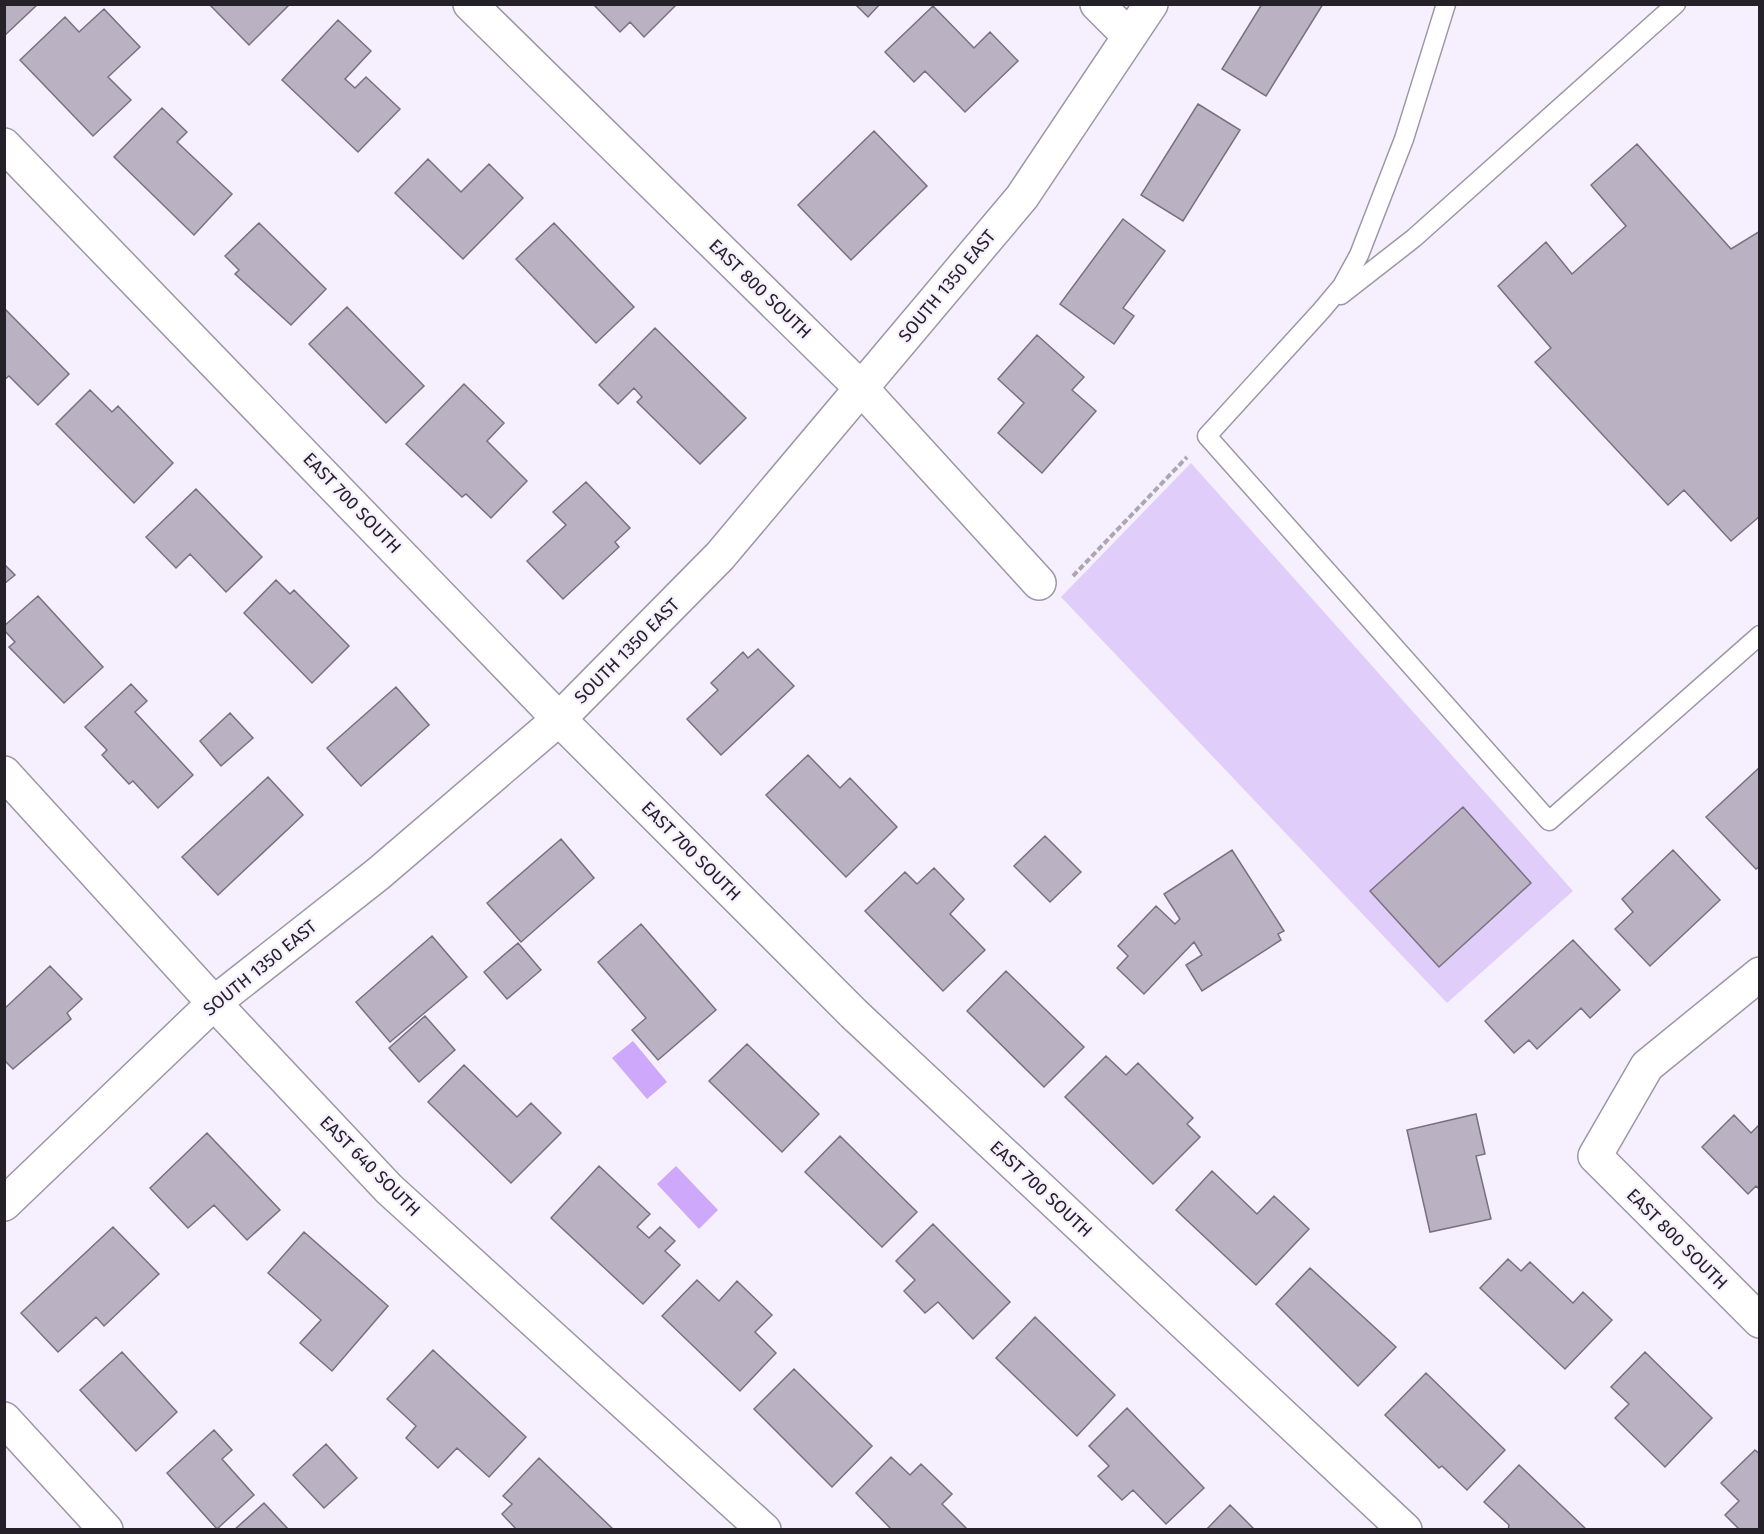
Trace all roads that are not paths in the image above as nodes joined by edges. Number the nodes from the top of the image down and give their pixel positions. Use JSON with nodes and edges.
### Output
{"nodes":[{"id":1,"x":470,"y":4,"type":"edge"},
{"id":2,"x":1097,"y":4,"type":"edge"},
{"id":3,"x":1150,"y":4,"type":"edge"},
{"id":4,"x":1446,"y":4,"type":"edge"},
{"id":5,"x":1676,"y":4,"type":"edge"},
{"id":6,"x":1130,"y":36,"type":"junction"},
{"id":7,"x":4,"y":145,"type":"edge"},
{"id":8,"x":1321,"y":311,"type":"junction"},
{"id":9,"x":860,"y":387,"type":"junction"},
{"id":10,"x":1055,"y":581,"type":"road end"},
{"id":11,"x":1760,"y":634,"type":"edge"},
{"id":12,"x":560,"y":718,"type":"junction"},
{"id":13,"x":4,"y":773,"type":"edge"},
{"id":14,"x":1760,"y":974,"type":"edge"},
{"id":15,"x":214,"y":1003,"type":"junction"},
{"id":16,"x":4,"y":1204,"type":"edge"},
{"id":17,"x":1760,"y":1321,"type":"edge"},
{"id":18,"x":4,"y":1419,"type":"edge"},
{"id":19,"x":106,"y":1530,"type":"edge"},
{"id":20,"x":764,"y":1530,"type":"edge"},
{"id":21,"x":1405,"y":1530,"type":"edge"}],
"edges":[{"from":1,"to":9,"type":"street","name":"EAST 800 SOUTH"},
{"from":2,"to":6,"type":"street"},
{"from":3,"to":6,"type":"street","name":"SOUTH 1350 EAST"},
{"from":4,"to":8,"type":"lane"},
{"from":5,"to":8,"type":"lane"},
{"from":6,"to":9,"type":"street","name":"SOUTH 1350 EAST"},
{"from":7,"to":12,"type":"street","name":"EAST 700 SOUTH"},
{"from":8,"to":11,"type":"lane"},
{"from":9,"to":10,"type":"street","name":"EAST 800 SOUTH"},
{"from":9,"to":12,"type":"street","name":"SOUTH 1350 EAST"},
{"from":12,"to":15,"type":"street","name":"SOUTH 1350 EAST"},
{"from":12,"to":21,"type":"street","name":"EAST 700 SOUTH"},
{"from":13,"to":15,"type":"street","name":"EAST 640 SOUTH"},
{"from":14,"to":17,"type":"street","name":"EAST 800 SOUTH"},
{"from":15,"to":16,"type":"street","name":"SOUTH 1350 EAST"},
{"from":15,"to":20,"type":"street","name":"EAST 640 SOUTH"},
{"from":18,"to":19,"type":"street"}]}
